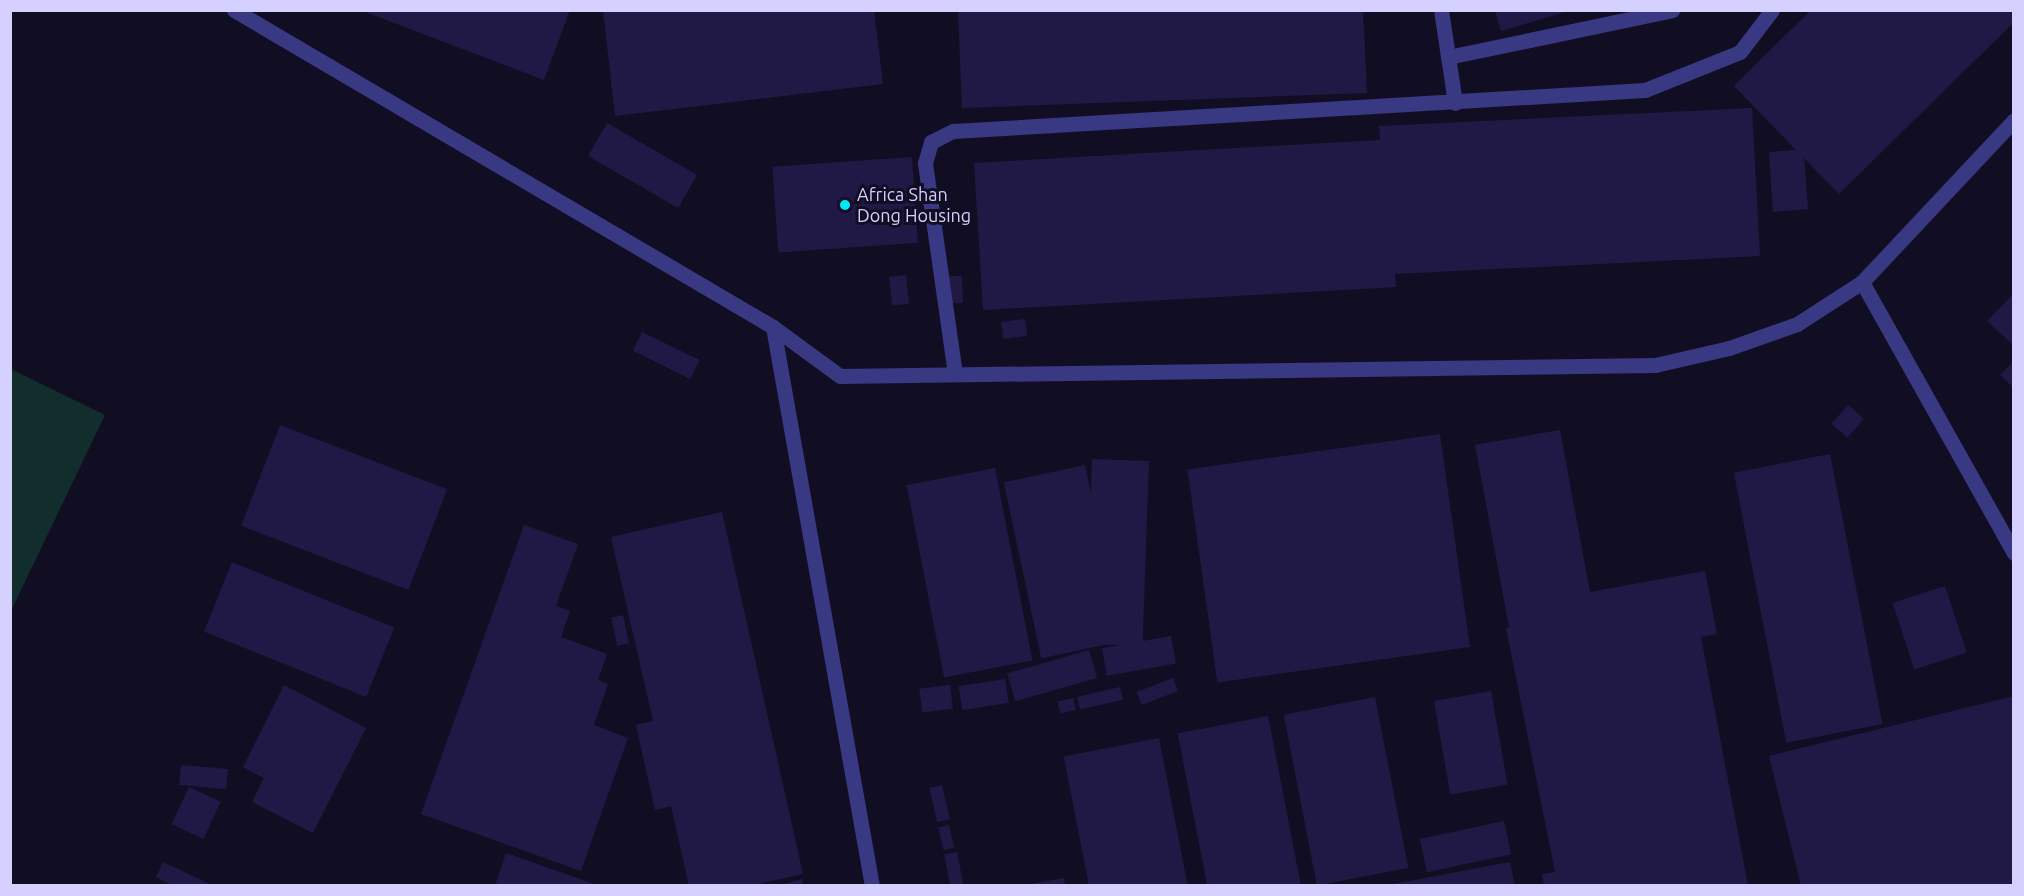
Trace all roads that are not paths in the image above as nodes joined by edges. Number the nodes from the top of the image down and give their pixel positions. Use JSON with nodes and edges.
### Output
{"nodes":[{"id":1,"x":234,"y":10,"type":"edge"},
{"id":2,"x":1441,"y":10,"type":"edge"},
{"id":3,"x":1672,"y":10,"type":"edge"},
{"id":4,"x":1772,"y":10,"type":"edge"},
{"id":5,"x":1448,"y":57,"type":"junction"},
{"id":6,"x":1455,"y":103,"type":"junction"},
{"id":7,"x":2013,"y":120,"type":"edge"},
{"id":8,"x":1862,"y":282,"type":"junction"},
{"id":9,"x":773,"y":327,"type":"junction"},
{"id":10,"x":955,"y":374,"type":"junction"},
{"id":11,"x":2013,"y":553,"type":"edge"},
{"id":12,"x":872,"y":885,"type":"edge"}],
"edges":[{"from":1,"to":9,"type":"lane"},
{"from":2,"to":5,"type":"lane"},
{"from":3,"to":5,"type":"lane"},
{"from":4,"to":6,"type":"lane"},
{"from":5,"to":6,"type":"lane"},
{"from":6,"to":10,"type":"lane"},
{"from":7,"to":8,"type":"lane"},
{"from":8,"to":10,"type":"lane"},
{"from":8,"to":11,"type":"lane"},
{"from":9,"to":10,"type":"lane"},
{"from":9,"to":12,"type":"lane"}]}
